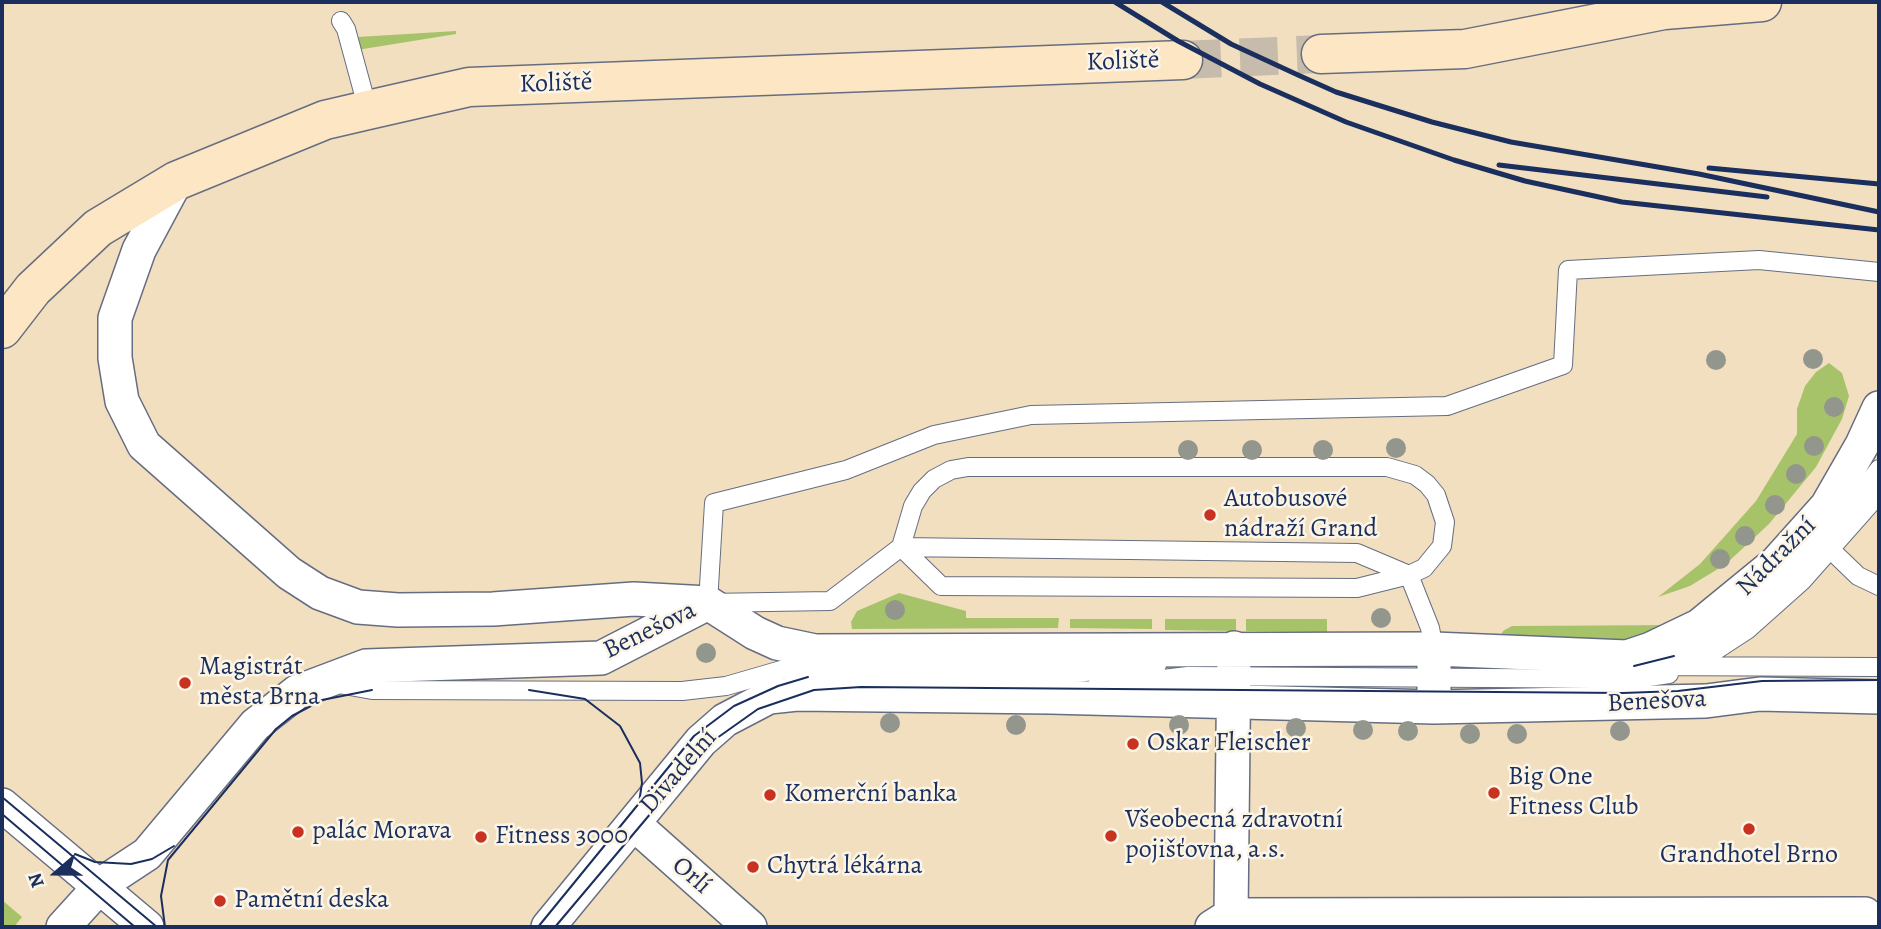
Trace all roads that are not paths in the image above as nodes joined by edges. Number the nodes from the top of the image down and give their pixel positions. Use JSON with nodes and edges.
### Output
{"nodes":[{"id":1,"x":1762,"y":2,"type":"edge"},
{"id":2,"x":1677,"y":6,"type":"edge"},
{"id":3,"x":341,"y":21,"type":"dead end"},
{"id":4,"x":1321,"y":54,"type":"tunnel mouth"},
{"id":5,"x":1183,"y":60,"type":"tunnel mouth"},
{"id":6,"x":368,"y":110,"type":"junction"},
{"id":7,"x":176,"y":181,"type":"junction"},
{"id":8,"x":1878,"y":272,"type":"edge"},
{"id":9,"x":2,"y":329,"type":"edge"},
{"id":10,"x":1879,"y":408,"type":"edge"},
{"id":11,"x":1879,"y":470,"type":"edge"},
{"id":12,"x":1879,"y":494,"type":"edge"},
{"id":13,"x":1828,"y":531,"type":"junction"},
{"id":14,"x":901,"y":547,"type":"junction"},
{"id":15,"x":1409,"y":575,"type":"junction"},
{"id":16,"x":1879,"y":586,"type":"edge"},
{"id":17,"x":708,"y":603,"type":"junction"},
{"id":18,"x":941,"y":652,"type":"junction"},
{"id":19,"x":1674,"y":656,"type":"junction"},
{"id":20,"x":1627,"y":657,"type":"junction"},
{"id":21,"x":896,"y":661,"type":"junction"},
{"id":22,"x":1157,"y":662,"type":"junction"},
{"id":23,"x":1698,"y":665,"type":"junction"},
{"id":24,"x":1223,"y":667,"type":"junction"},
{"id":25,"x":1879,"y":667,"type":"edge"},
{"id":26,"x":1123,"y":668,"type":"junction"},
{"id":27,"x":856,"y":673,"type":"junction"},
{"id":28,"x":1434,"y":674,"type":"junction"},
{"id":29,"x":321,"y":681,"type":"junction"},
{"id":30,"x":769,"y":697,"type":"junction"},
{"id":31,"x":1879,"y":697,"type":"edge"},
{"id":32,"x":2,"y":805,"type":"edge"},
{"id":33,"x":634,"y":824,"type":"junction"},
{"id":34,"x":99,"y":888,"type":"junction"},
{"id":35,"x":1865,"y":914,"type":"dead end"},
{"id":36,"x":1222,"y":921,"type":"edge"},
{"id":37,"x":63,"y":927,"type":"edge"},
{"id":38,"x":147,"y":927,"type":"edge"},
{"id":39,"x":548,"y":927,"type":"edge"},
{"id":40,"x":750,"y":927,"type":"edge"}],
"edges":[{"from":1,"to":2,"type":"main road"},
{"from":2,"to":4,"type":"main road"},
{"from":3,"to":6,"type":"lane"},
{"from":5,"to":6,"type":"main road","name":"Koliště"},
{"from":6,"to":7,"type":"main road","name":"Koliště"},
{"from":7,"to":9,"type":"main road","name":"Koliště"},
{"from":7,"to":17,"type":"street"},
{"from":8,"to":17,"type":"lane"},
{"from":10,"to":13,"type":"street","name":"Nádražní"},
{"from":11,"to":13,"type":"lane"},
{"from":12,"to":13,"type":"lane"},
{"from":13,"to":16,"type":"lane"},
{"from":13,"to":19,"type":"lane"},
{"from":13,"to":20,"type":"street","name":"Nádražní"},
{"from":13,"to":23,"type":"lane"},
{"from":14,"to":15,"type":"lane"},
{"from":14,"to":15,"type":"lane"},
{"from":14,"to":15,"type":"lane"},
{"from":14,"to":17,"type":"lane"},
{"from":15,"to":28,"type":"lane"},
{"from":17,"to":18,"type":"street","name":"Benešova"},
{"from":17,"to":29,"type":"street","name":"Benešova"},
{"from":18,"to":21,"type":"lane"},
{"from":18,"to":24,"type":"street","name":"Benešova"},
{"from":19,"to":20,"type":"lane"},
{"from":19,"to":23,"type":"lane"},
{"from":20,"to":28,"type":"street","name":"Benešova"},
{"from":21,"to":22,"type":"lane"},
{"from":21,"to":27,"type":"lane"},
{"from":21,"to":29,"type":"lane"},
{"from":22,"to":24,"type":"lane"},
{"from":22,"to":26,"type":"lane"},
{"from":23,"to":25,"type":"lane"},
{"from":23,"to":28,"type":"lane"},
{"from":24,"to":26,"type":"lane"},
{"from":24,"to":28,"type":"street","name":"Benešova"},
{"from":24,"to":28,"type":"street","name":"Benešova"},
{"from":24,"to":30,"type":"street","name":"Benešova"},
{"from":24,"to":36,"type":"street"},
{"from":26,"to":27,"type":"lane"},
{"from":27,"to":30,"type":"lane"},
{"from":28,"to":31,"type":"street","name":"Benešova"},
{"from":29,"to":34,"type":"street","name":"Benešova"},
{"from":30,"to":33,"type":"street","name":"Divadelní"},
{"from":32,"to":34,"type":"street"},
{"from":33,"to":39,"type":"street","name":"Divadelní"},
{"from":33,"to":40,"type":"street","name":"Orlí"},
{"from":34,"to":37,"type":"street","name":"Benešova"},
{"from":34,"to":38,"type":"street"},
{"from":35,"to":36,"type":"street"}]}
